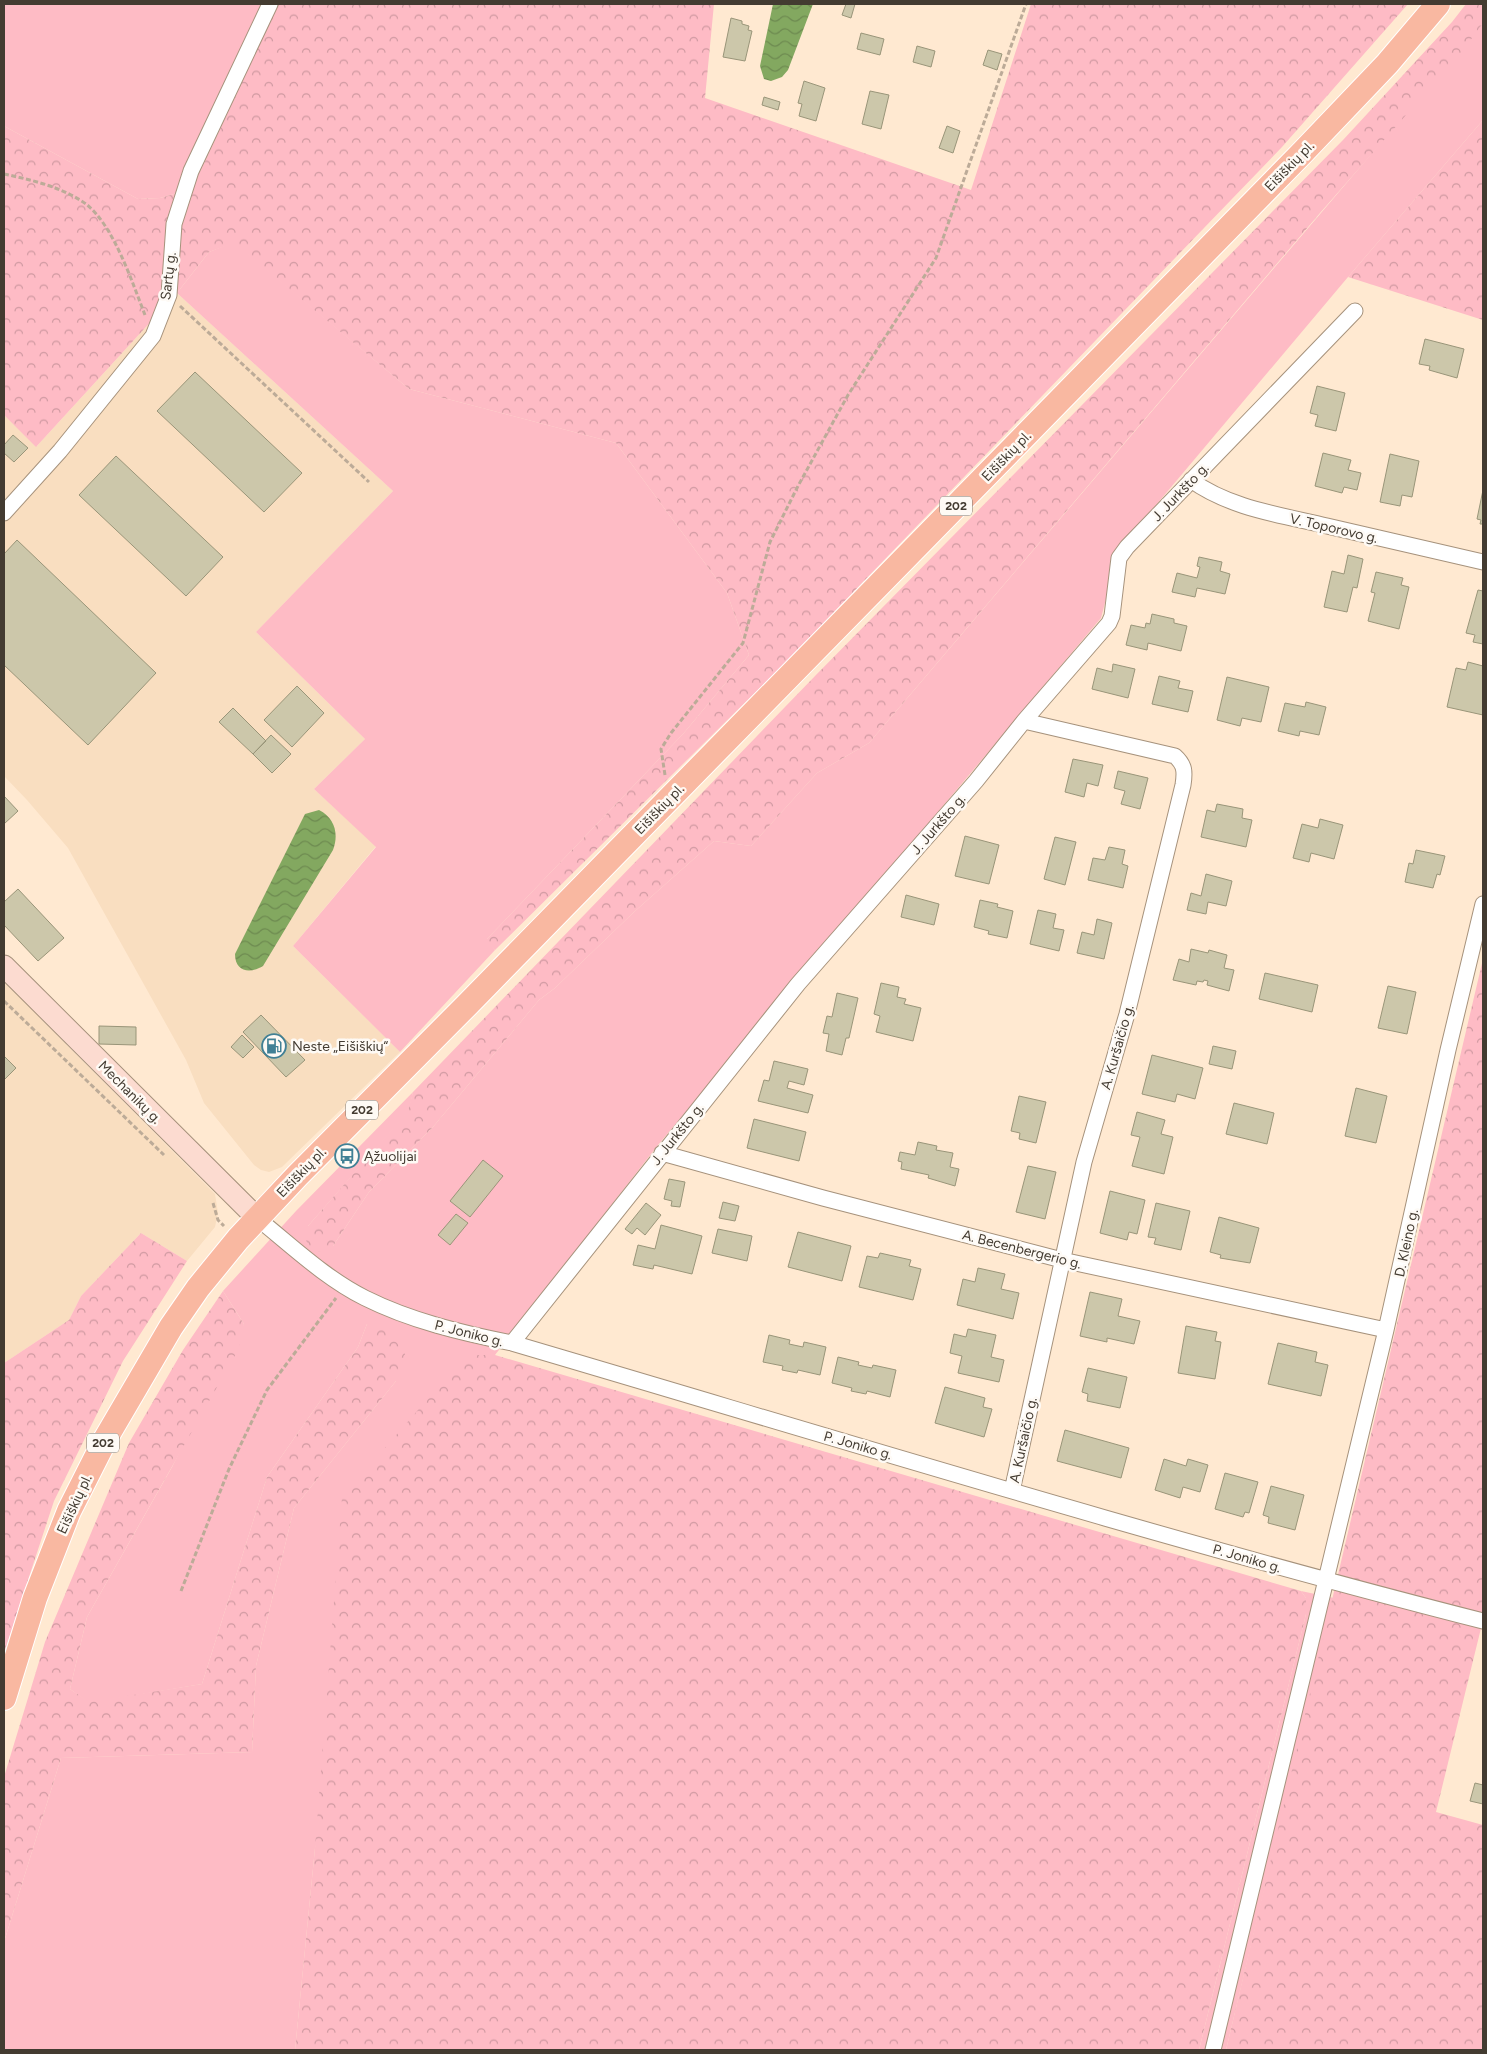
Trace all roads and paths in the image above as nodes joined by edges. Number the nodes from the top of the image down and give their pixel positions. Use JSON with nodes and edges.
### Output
{"nodes":[{"id":1,"x":270,"y":4,"type":"edge"},
{"id":2,"x":1026,"y":4,"type":"edge"},
{"id":3,"x":1438,"y":4,"type":"edge"},
{"id":4,"x":4,"y":174,"type":"edge"},
{"id":5,"x":169,"y":295,"type":"junction"},
{"id":6,"x":1355,"y":311,"type":"dead end"},
{"id":7,"x":154,"y":336,"type":"junction"},
{"id":8,"x":1191,"y":480,"type":"junction"},
{"id":9,"x":369,"y":482,"type":"dead end"},
{"id":10,"x":4,"y":513,"type":"edge"},
{"id":11,"x":1483,"y":562,"type":"edge"},
{"id":12,"x":1024,"y":721,"type":"junction"},
{"id":13,"x":676,"y":793,"type":"junction"},
{"id":14,"x":1483,"y":904,"type":"edge"},
{"id":15,"x":4,"y":966,"type":"edge"},
{"id":16,"x":4,"y":1001,"type":"edge"},
{"id":17,"x":662,"y":1153,"type":"junction"},
{"id":18,"x":164,"y":1156,"type":"dead end"},
{"id":19,"x":206,"y":1196,"type":"dead end"},
{"id":20,"x":257,"y":1218,"type":"junction"},
{"id":21,"x":238,"y":1239,"type":"junction"},
{"id":22,"x":1062,"y":1260,"type":"junction"},
{"id":23,"x":345,"y":1285,"type":"junction"},
{"id":24,"x":1386,"y":1330,"type":"junction"},
{"id":25,"x":512,"y":1343,"type":"junction"},
{"id":26,"x":1012,"y":1491,"type":"junction"},
{"id":27,"x":1325,"y":1580,"type":"junction"},
{"id":28,"x":182,"y":1591,"type":"dead end"},
{"id":29,"x":1483,"y":1621,"type":"edge"},
{"id":30,"x":4,"y":1698,"type":"edge"},
{"id":31,"x":1213,"y":2050,"type":"edge"}],
"edges":[{"from":1,"to":5,"type":"street","name":"Sartų g."},
{"from":2,"to":13,"type":"path"},
{"from":3,"to":13,"type":"main road","name":"Eišiškių pl.","number":"202"},
{"from":4,"to":7,"type":"path"},
{"from":5,"to":7,"type":"street","name":"Sartų g."},
{"from":5,"to":9,"type":"path"},
{"from":6,"to":8,"type":"street","name":"J. Jurkšto g."},
{"from":7,"to":10,"type":"street","name":"Sartų g."},
{"from":8,"to":11,"type":"street","name":"V. Toporovo g."},
{"from":8,"to":12,"type":"street","name":"J. Jurkšto g."},
{"from":12,"to":17,"type":"street","name":"J. Jurkšto g."},
{"from":12,"to":22,"type":"street","name":"A. Kuršaičio g."},
{"from":13,"to":20,"type":"main road","name":"Eišiškių pl.","number":"202"},
{"from":14,"to":24,"type":"street","name":"D. Kleino g."},
{"from":15,"to":20,"type":"main road","name":"Mechanikų g."},
{"from":16,"to":18,"type":"path"},
{"from":17,"to":22,"type":"street","name":"A. Becenbergerio g."},
{"from":17,"to":25,"type":"street","name":"J. Jurkšto g."},
{"from":19,"to":21,"type":"path"},
{"from":20,"to":21,"type":"main road","name":"Eišiškių pl.","number":"202"},
{"from":20,"to":23,"type":"street","name":"P. Joniko g."},
{"from":21,"to":30,"type":"main road","name":"Eišiškių pl.","number":"202"},
{"from":22,"to":24,"type":"street","name":"A. Becenbergerio g."},
{"from":22,"to":26,"type":"street","name":"A. Kuršaičio g."},
{"from":23,"to":25,"type":"street","name":"P. Joniko g."},
{"from":23,"to":28,"type":"path"},
{"from":24,"to":27,"type":"street","name":"D. Kleino g."},
{"from":25,"to":26,"type":"street","name":"P. Joniko g."},
{"from":26,"to":27,"type":"street","name":"P. Joniko g."},
{"from":27,"to":29,"type":"street","name":"P. Joniko g."},
{"from":27,"to":31,"type":"street","name":"D. Kleino g."}]}
